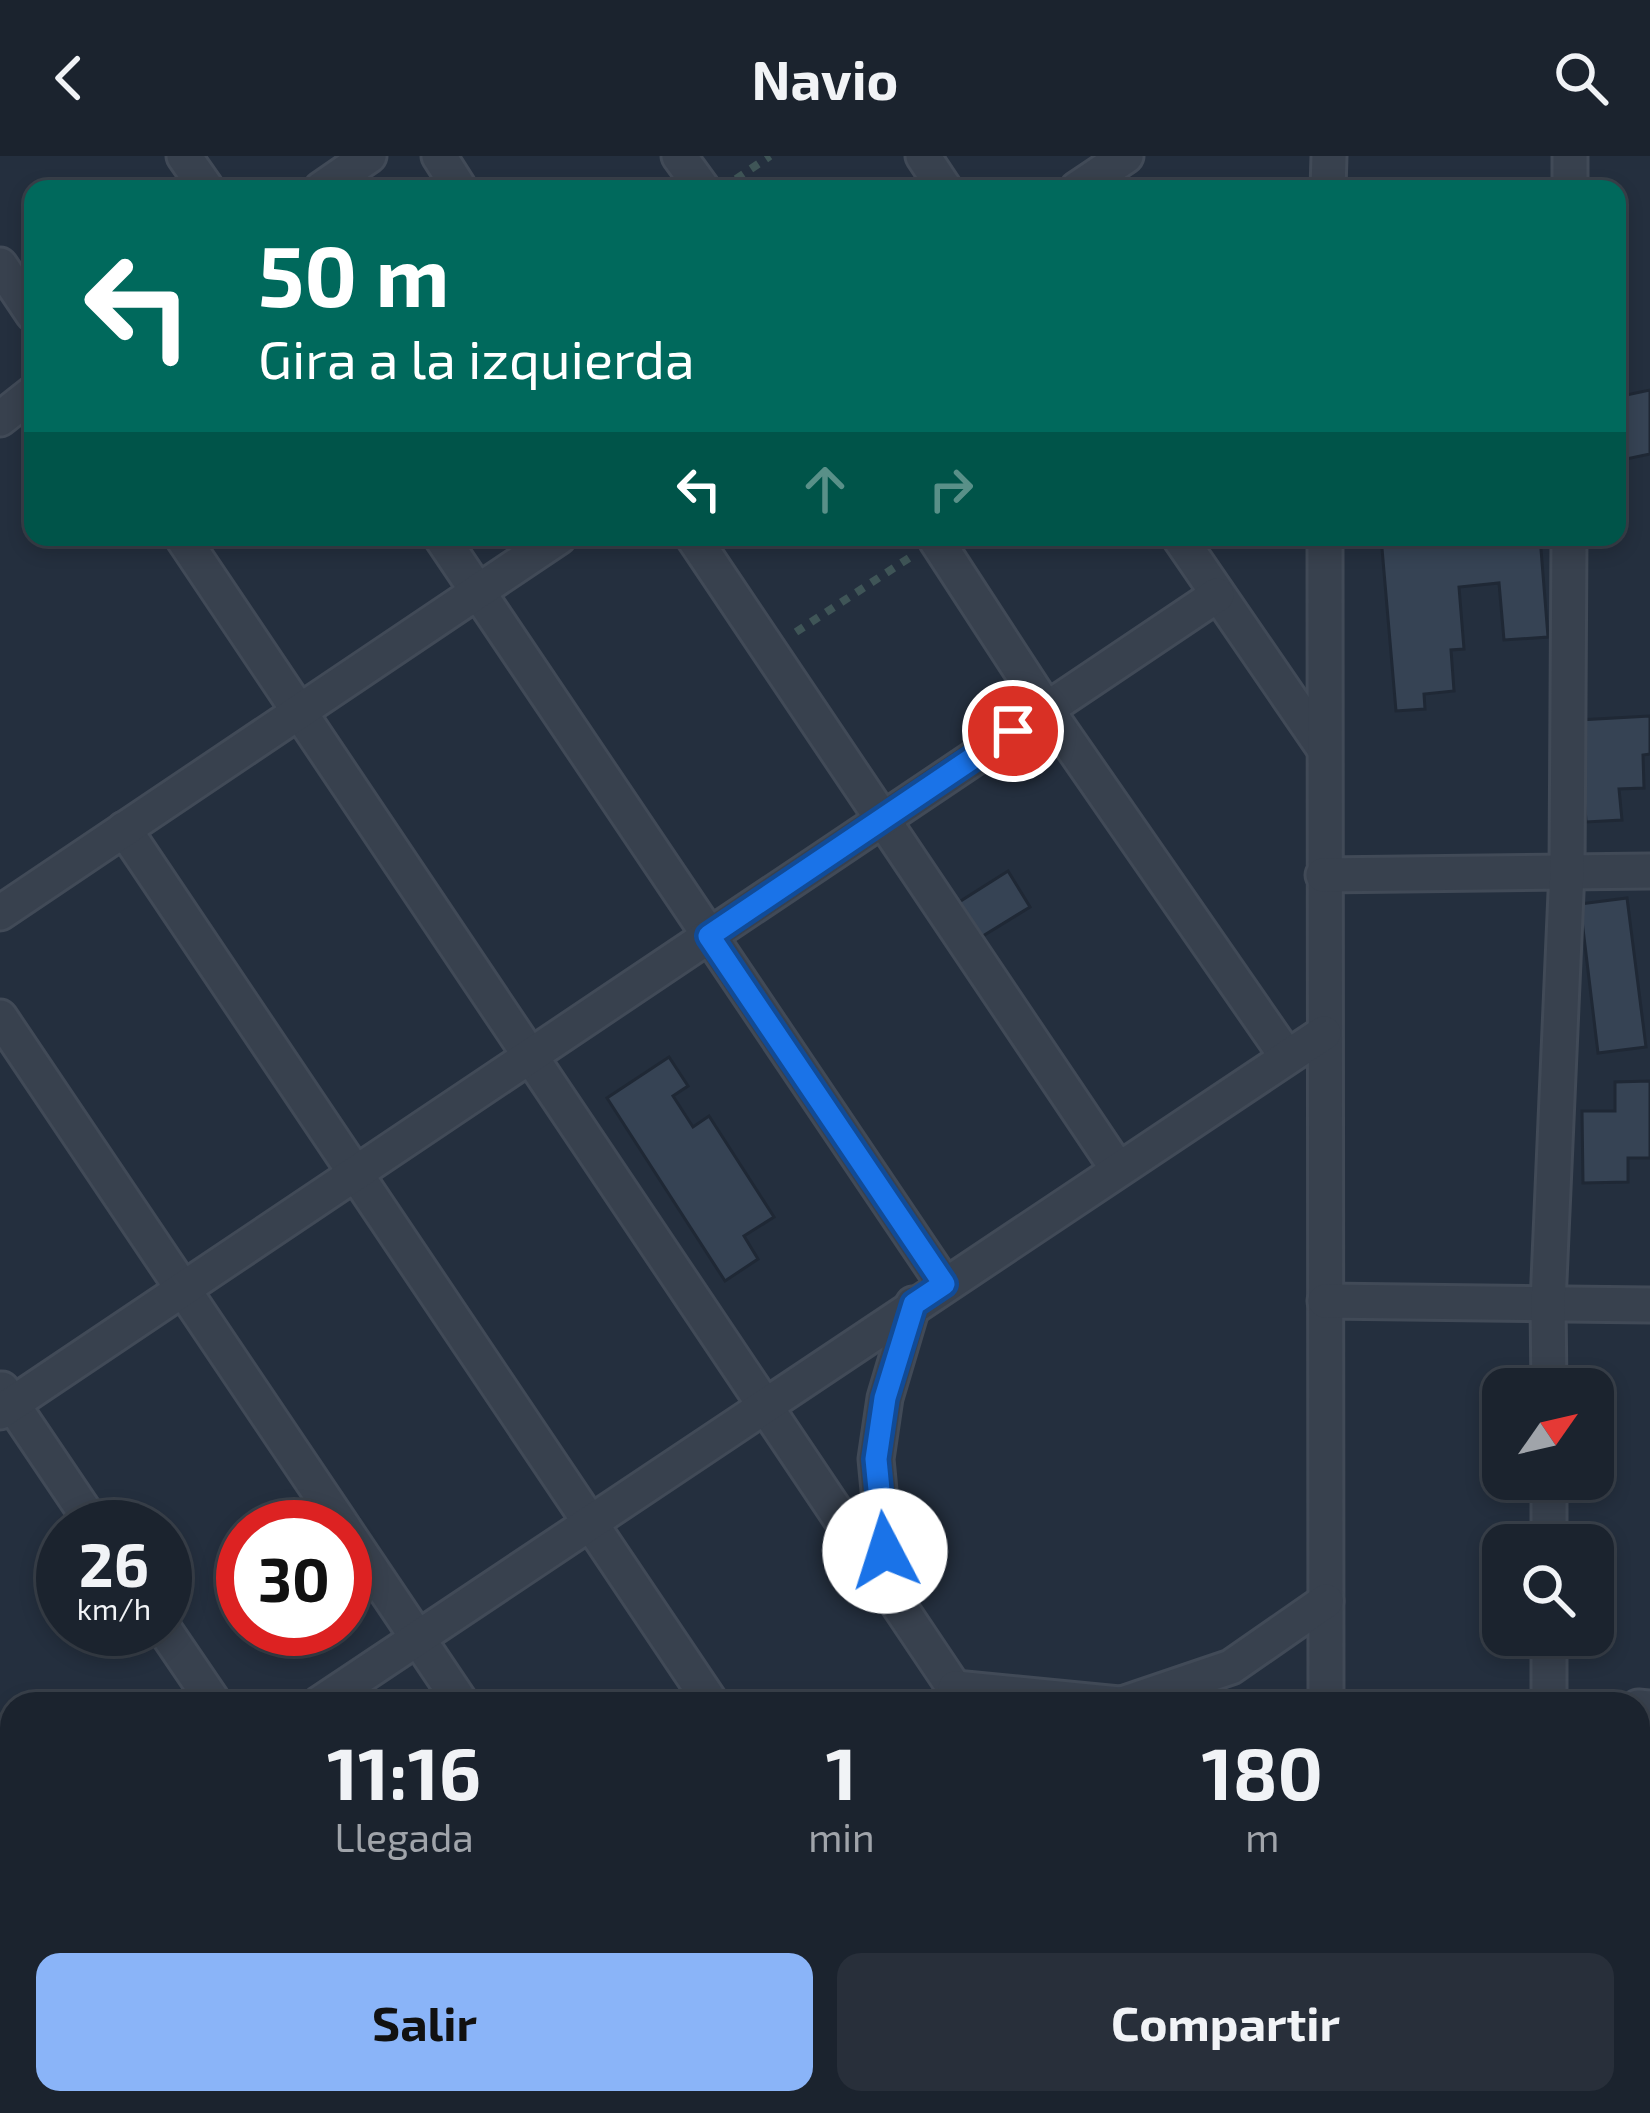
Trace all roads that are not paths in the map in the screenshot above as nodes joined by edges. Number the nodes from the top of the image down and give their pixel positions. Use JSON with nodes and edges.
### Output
{"nodes":[{"id":1,"x":369,"y":156,"type":"edge"},
{"id":2,"x":1126,"y":156,"type":"edge"},
{"id":3,"x":334,"y":180,"type":"edge"},
{"id":4,"x":1090,"y":180,"type":"edge"},
{"id":5,"x":0,"y":265,"type":"edge"},
{"id":6,"x":24,"y":301,"type":"edge"},
{"id":7,"x":24,"y":400,"type":"edge"},
{"id":8,"x":0,"y":419,"type":"edge"},
{"id":9,"x":188,"y":546,"type":"edge"},
{"id":10,"x":447,"y":546,"type":"edge"},
{"id":11,"x":546,"y":546,"type":"edge"},
{"id":12,"x":699,"y":546,"type":"edge"},
{"id":13,"x":940,"y":546,"type":"edge"},
{"id":14,"x":1185,"y":546,"type":"edge"},
{"id":15,"x":1325,"y":546,"type":"edge"},
{"id":16,"x":1569,"y":546,"type":"edge"},
{"id":17,"x":478,"y":592,"type":"junction"},
{"id":18,"x":1217,"y":595,"type":"junction"},
{"id":19,"x":1046,"y":709,"type":"junction"},
{"id":20,"x":298,"y":712,"type":"junction"},
{"id":21,"x":1323,"y":747,"type":"junction"},
{"id":22,"x":882,"y":819,"type":"junction"},
{"id":23,"x":124,"y":830,"type":"junction"},
{"id":24,"x":1567,"y":870,"type":"junction"},
{"id":25,"x":1650,"y":871,"type":"edge"},
{"id":26,"x":1324,"y":875,"type":"junction"},
{"id":27,"x":0,"y":913,"type":"edge"},
{"id":28,"x":709,"y":936,"type":"junction"},
{"id":29,"x":0,"y":1017,"type":"edge"},
{"id":30,"x":1324,"y":1033,"type":"junction"},
{"id":31,"x":530,"y":1057,"type":"junction"},
{"id":32,"x":1287,"y":1058,"type":"junction"},
{"id":33,"x":1117,"y":1168,"type":"junction"},
{"id":34,"x":356,"y":1173,"type":"junction"},
{"id":35,"x":944,"y":1284,"type":"junction"},
{"id":36,"x":184,"y":1289,"type":"junction"},
{"id":37,"x":1325,"y":1301,"type":"junction"},
{"id":38,"x":1548,"y":1303,"type":"junction"},
{"id":39,"x":914,"y":1304,"type":"junction"},
{"id":40,"x":1650,"y":1305,"type":"edge"},
{"id":41,"x":1549,"y":1368,"type":"edge"},
{"id":42,"x":4,"y":1401,"type":"edge"},
{"id":43,"x":764,"y":1405,"type":"junction"},
{"id":44,"x":76,"y":1500,"type":"edge"},
{"id":45,"x":325,"y":1500,"type":"edge"},
{"id":46,"x":590,"y":1522,"type":"junction"},
{"id":47,"x":372,"y":1570,"type":"edge"},
{"id":48,"x":888,"y":1589,"type":"junction"},
{"id":49,"x":1326,"y":1601,"type":"junction"},
{"id":50,"x":418,"y":1638,"type":"junction"},
{"id":51,"x":182,"y":1656,"type":"edge"},
{"id":52,"x":1549,"y":1656,"type":"edge"},
{"id":53,"x":207,"y":1692,"type":"edge"},
{"id":54,"x":337,"y":1692,"type":"edge"},
{"id":55,"x":454,"y":1692,"type":"edge"},
{"id":56,"x":704,"y":1692,"type":"edge"},
{"id":57,"x":957,"y":1692,"type":"edge"},
{"id":58,"x":1156,"y":1692,"type":"edge"},
{"id":59,"x":1326,"y":1692,"type":"edge"},
{"id":60,"x":1550,"y":1692,"type":"edge"}],
"edges":[{"from":1,"to":3,"type":"street"},
{"from":2,"to":4,"type":"street"},
{"from":5,"to":6,"type":"street"},
{"from":7,"to":8,"type":"street"},
{"from":9,"to":20,"type":"street"},
{"from":10,"to":17,"type":"street"},
{"from":11,"to":17,"type":"street"},
{"from":12,"to":22,"type":"street"},
{"from":13,"to":19,"type":"street"},
{"from":14,"to":18,"type":"street"},
{"from":15,"to":21,"type":"street"},
{"from":16,"to":24,"type":"street"},
{"from":17,"to":20,"type":"street"},
{"from":17,"to":28,"type":"street"},
{"from":18,"to":19,"type":"street"},
{"from":18,"to":21,"type":"street"},
{"from":19,"to":22,"type":"street"},
{"from":19,"to":32,"type":"street"},
{"from":20,"to":23,"type":"street"},
{"from":20,"to":31,"type":"street"},
{"from":21,"to":26,"type":"street"},
{"from":22,"to":28,"type":"street"},
{"from":22,"to":33,"type":"street"},
{"from":23,"to":27,"type":"street"},
{"from":23,"to":34,"type":"street"},
{"from":24,"to":25,"type":"street"},
{"from":24,"to":26,"type":"street"},
{"from":24,"to":38,"type":"street"},
{"from":26,"to":30,"type":"street"},
{"from":28,"to":31,"type":"street"},
{"from":28,"to":35,"type":"street"},
{"from":29,"to":36,"type":"street"},
{"from":30,"to":32,"type":"street"},
{"from":30,"to":37,"type":"street"},
{"from":31,"to":34,"type":"street"},
{"from":31,"to":43,"type":"street"},
{"from":32,"to":33,"type":"street"},
{"from":33,"to":35,"type":"street"},
{"from":34,"to":36,"type":"street"},
{"from":34,"to":46,"type":"street"},
{"from":35,"to":39,"type":"street"},
{"from":36,"to":42,"type":"street"},
{"from":36,"to":45,"type":"street"},
{"from":37,"to":38,"type":"street"},
{"from":37,"to":49,"type":"street"},
{"from":38,"to":40,"type":"street"},
{"from":38,"to":41,"type":"street"},
{"from":39,"to":43,"type":"street"},
{"from":39,"to":48,"type":"street"},
{"from":42,"to":44,"type":"street"},
{"from":43,"to":46,"type":"street"},
{"from":43,"to":48,"type":"street"},
{"from":46,"to":50,"type":"street"},
{"from":46,"to":56,"type":"street"},
{"from":47,"to":50,"type":"street"},
{"from":48,"to":57,"type":"street"},
{"from":49,"to":58,"type":"street"},
{"from":49,"to":59,"type":"street"},
{"from":50,"to":54,"type":"street"},
{"from":50,"to":55,"type":"street"},
{"from":51,"to":53,"type":"street"},
{"from":52,"to":60,"type":"street"}]}
